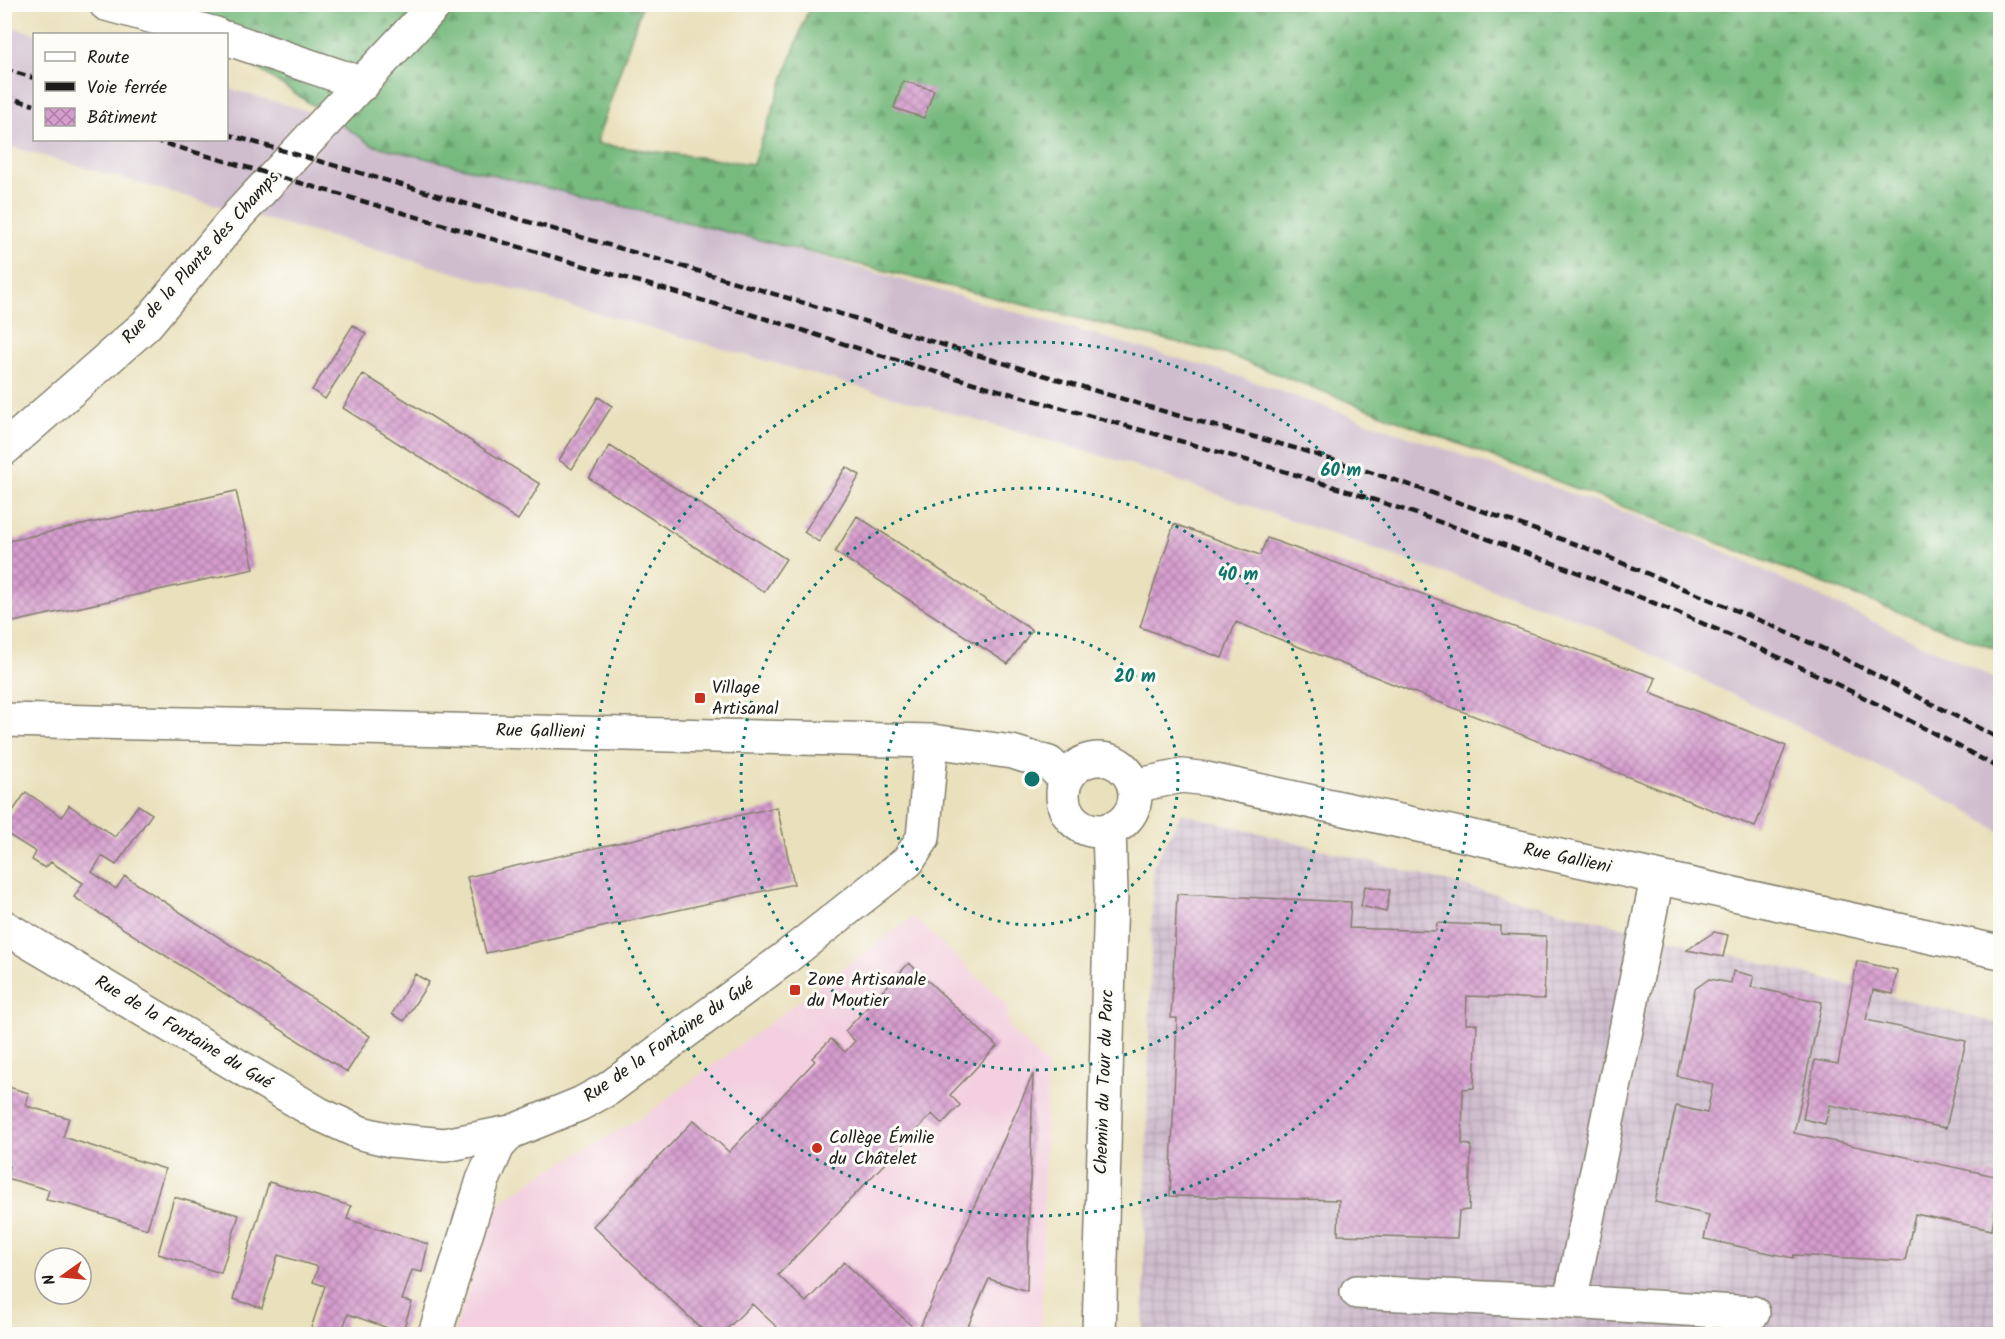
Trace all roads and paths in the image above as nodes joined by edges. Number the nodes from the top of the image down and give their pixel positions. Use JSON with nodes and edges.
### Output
{"nodes":[{"id":1,"x":106,"y":4,"type":"edge"},
{"id":2,"x":436,"y":4,"type":"edge"},
{"id":3,"x":212,"y":33,"type":"edge"},
{"id":4,"x":228,"y":39,"type":"edge"},
{"id":5,"x":363,"y":84,"type":"junction"},
{"id":6,"x":4,"y":449,"type":"edge"},
{"id":7,"x":4,"y":720,"type":"edge"},
{"id":8,"x":932,"y":741,"type":"junction"},
{"id":9,"x":1066,"y":780,"type":"junction"},
{"id":10,"x":1134,"y":786,"type":"junction"},
{"id":11,"x":1109,"y":830,"type":"junction"},
{"id":12,"x":1657,"y":879,"type":"junction"},
{"id":13,"x":4,"y":927,"type":"edge"},
{"id":14,"x":2001,"y":951,"type":"edge"},
{"id":15,"x":511,"y":1132,"type":"junction"},
{"id":16,"x":1357,"y":1292,"type":"dead end"},
{"id":17,"x":1570,"y":1302,"type":"junction"},
{"id":18,"x":1753,"y":1313,"type":"dead end"},
{"id":19,"x":435,"y":1335,"type":"edge"},
{"id":20,"x":1099,"y":1335,"type":"edge"}],
"edges":[{"from":1,"to":3,"type":"street"},
{"from":2,"to":5,"type":"street","name":"Rue de la Plante des Champs"},
{"from":4,"to":5,"type":"street"},
{"from":5,"to":6,"type":"street","name":"Rue de la Plante des Champs"},
{"from":7,"to":8,"type":"street","name":"Rue Gallieni"},
{"from":8,"to":9,"type":"street","name":"Rue Gallieni"},
{"from":8,"to":15,"type":"street","name":"Rue de la Fontaine du Gué"},
{"from":9,"to":10,"type":"street"},
{"from":9,"to":11,"type":"street"},
{"from":10,"to":11,"type":"street"},
{"from":10,"to":12,"type":"street","name":"Rue Gallieni"},
{"from":11,"to":20,"type":"street","name":"Chemin du Tour du Parc"},
{"from":12,"to":14,"type":"street","name":"Rue Gallieni"},
{"from":12,"to":17,"type":"street"},
{"from":13,"to":15,"type":"street","name":"Rue de la Fontaine du Gué"},
{"from":15,"to":19,"type":"street"},
{"from":16,"to":17,"type":"street"},
{"from":17,"to":18,"type":"street"}]}
